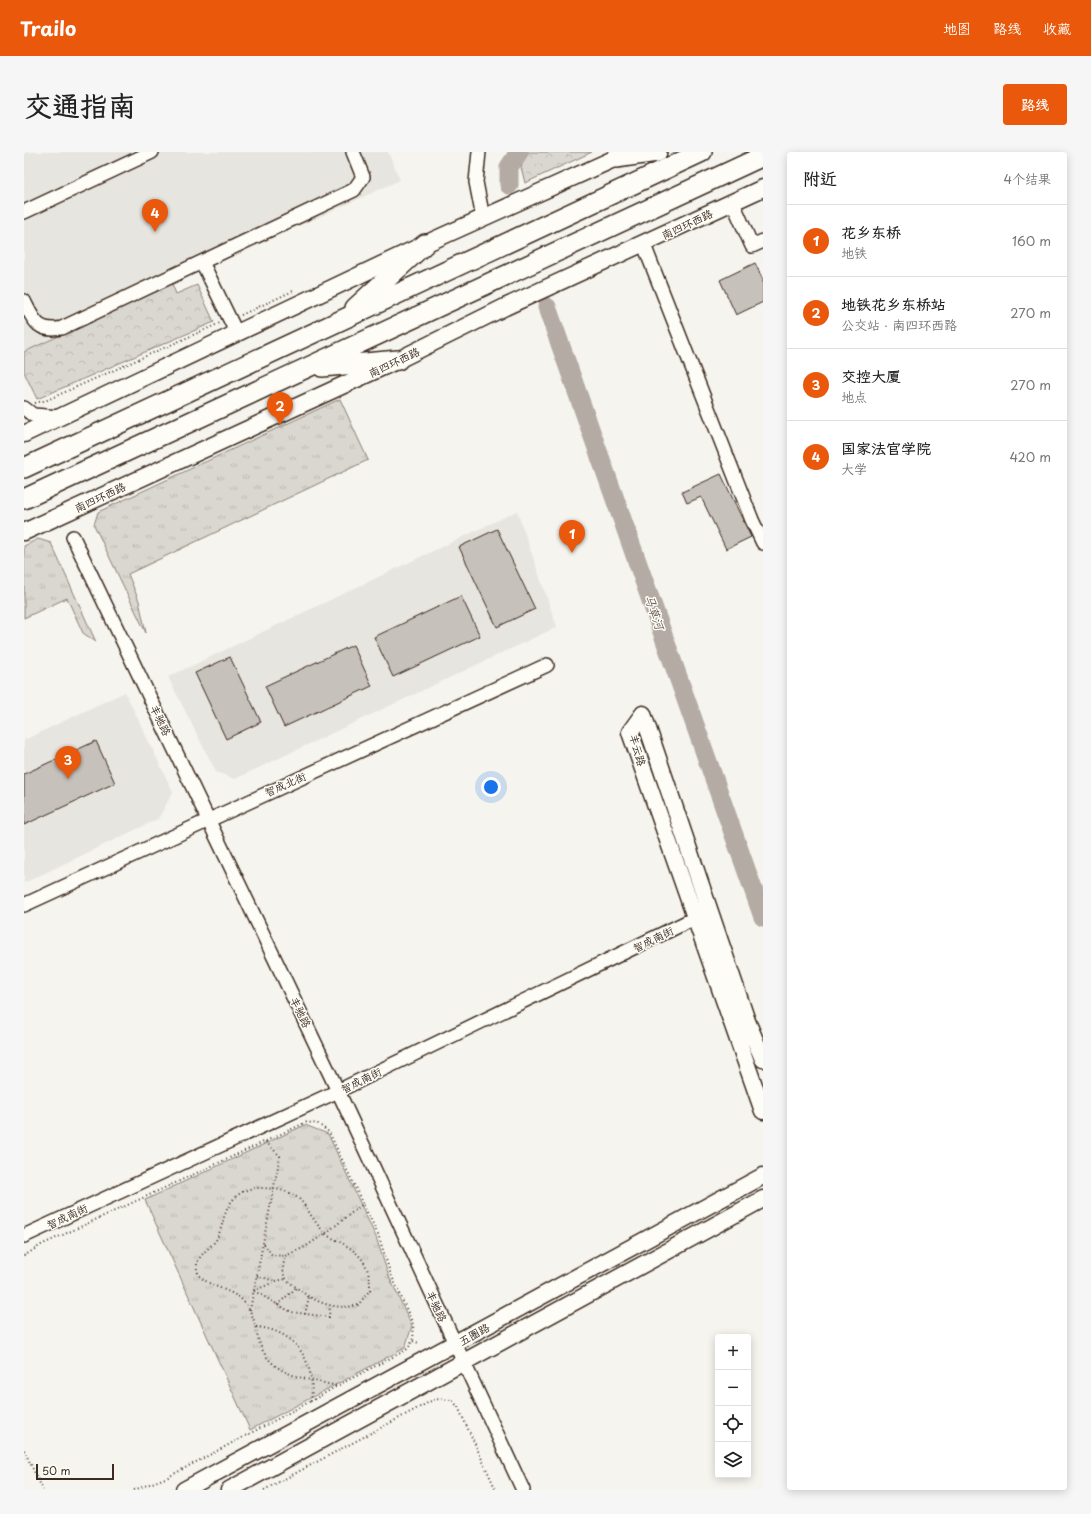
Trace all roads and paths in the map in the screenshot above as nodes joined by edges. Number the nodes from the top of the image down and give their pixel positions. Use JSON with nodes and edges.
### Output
{"nodes":[{"id":1,"x":152,"y":152,"type":"edge"},
{"id":2,"x":353,"y":152,"type":"edge"},
{"id":3,"x":479,"y":152,"type":"edge"},
{"id":4,"x":657,"y":152,"type":"edge"},
{"id":5,"x":702,"y":152,"type":"edge"},
{"id":6,"x":622,"y":155,"type":"edge"},
{"id":7,"x":763,"y":156,"type":"edge"},
{"id":8,"x":763,"y":188,"type":"edge"},
{"id":9,"x":733,"y":203,"type":"junction"},
{"id":10,"x":24,"y":212,"type":"edge"},
{"id":11,"x":483,"y":218,"type":"junction"},
{"id":12,"x":763,"y":241,"type":"edge"},
{"id":13,"x":425,"y":244,"type":"junction"},
{"id":14,"x":644,"y":245,"type":"junction"},
{"id":15,"x":202,"y":262,"type":"junction"},
{"id":16,"x":299,"y":288,"type":"dead end"},
{"id":17,"x":24,"y":301,"type":"edge"},
{"id":18,"x":342,"y":320,"type":"junction"},
{"id":19,"x":233,"y":327,"type":"junction"},
{"id":20,"x":398,"y":360,"type":"junction"},
{"id":21,"x":308,"y":368,"type":"junction"},
{"id":22,"x":27,"y":411,"type":"edge"},
{"id":23,"x":62,"y":417,"type":"junction"},
{"id":24,"x":24,"y":434,"type":"edge"},
{"id":25,"x":24,"y":468,"type":"edge"},
{"id":26,"x":24,"y":499,"type":"edge"},
{"id":27,"x":24,"y":532,"type":"edge"},
{"id":28,"x":73,"y":537,"type":"dead end"},
{"id":29,"x":763,"y":543,"type":"edge"},
{"id":30,"x":547,"y":665,"type":"dead end"},
{"id":31,"x":208,"y":819,"type":"junction"},
{"id":32,"x":24,"y":904,"type":"edge"},
{"id":33,"x":695,"y":918,"type":"junction"},
{"id":34,"x":763,"y":1059,"type":"edge"},
{"id":35,"x":338,"y":1091,"type":"junction"},
{"id":36,"x":763,"y":1111,"type":"edge"},
{"id":37,"x":265,"y":1141,"type":"junction"},
{"id":38,"x":763,"y":1176,"type":"edge"},
{"id":39,"x":274,"y":1188,"type":"junction"},
{"id":40,"x":763,"y":1198,"type":"edge"},
{"id":41,"x":363,"y":1204,"type":"junction"},
{"id":42,"x":326,"y":1234,"type":"junction"},
{"id":43,"x":24,"y":1236,"type":"edge"},
{"id":44,"x":263,"y":1243,"type":"junction"},
{"id":45,"x":24,"y":1256,"type":"edge"},
{"id":46,"x":285,"y":1256,"type":"junction"},
{"id":47,"x":257,"y":1276,"type":"junction"},
{"id":48,"x":286,"y":1279,"type":"junction"},
{"id":49,"x":276,"y":1281,"type":"junction"},
{"id":50,"x":296,"y":1288,"type":"junction"},
{"id":51,"x":254,"y":1291,"type":"junction"},
{"id":52,"x":309,"y":1297,"type":"junction"},
{"id":53,"x":277,"y":1305,"type":"junction"},
{"id":54,"x":330,"y":1306,"type":"junction"},
{"id":55,"x":250,"y":1311,"type":"junction"},
{"id":56,"x":305,"y":1314,"type":"junction"},
{"id":57,"x":256,"y":1327,"type":"junction"},
{"id":58,"x":413,"y":1341,"type":"junction"},
{"id":59,"x":419,"y":1343,"type":"dead end"},
{"id":60,"x":454,"y":1344,"type":"junction"},
{"id":61,"x":463,"y":1362,"type":"junction"},
{"id":62,"x":311,"y":1380,"type":"junction"},
{"id":63,"x":337,"y":1386,"type":"junction"},
{"id":64,"x":446,"y":1395,"type":"dead end"},
{"id":65,"x":311,"y":1400,"type":"junction"},
{"id":66,"x":445,"y":1400,"type":"junction"},
{"id":67,"x":24,"y":1450,"type":"edge"},
{"id":68,"x":43,"y":1490,"type":"edge"},
{"id":69,"x":134,"y":1490,"type":"edge"},
{"id":70,"x":184,"y":1490,"type":"edge"},
{"id":71,"x":229,"y":1490,"type":"edge"},
{"id":72,"x":264,"y":1490,"type":"edge"},
{"id":73,"x":496,"y":1490,"type":"edge"},
{"id":74,"x":523,"y":1490,"type":"edge"}],
"edges":[{"from":1,"to":10,"type":"street"},
{"from":2,"to":15,"type":"street"},
{"from":3,"to":11,"type":"street"},
{"from":4,"to":6,"type":"highway"},
{"from":5,"to":18,"type":"highway"},
{"from":6,"to":11,"type":"main road"},
{"from":7,"to":21,"type":"highway"},
{"from":8,"to":9,"type":"main road","name":"南四环西路"},
{"from":9,"to":12,"type":"street"},
{"from":9,"to":14,"type":"main road","name":"南四环西路"},
{"from":11,"to":13,"type":"main road"},
{"from":13,"to":18,"type":"highway"},
{"from":13,"to":19,"type":"main road"},
{"from":14,"to":20,"type":"main road","name":"南四环西路"},
{"from":14,"to":29,"type":"street"},
{"from":15,"to":17,"type":"street"},
{"from":15,"to":19,"type":"street"},
{"from":16,"to":19,"type":"path"},
{"from":18,"to":25,"type":"highway"},
{"from":19,"to":22,"type":"path"},
{"from":19,"to":23,"type":"main road"},
{"from":20,"to":21,"type":"highway"},
{"from":20,"to":27,"type":"main road","name":"南四环西路"},
{"from":21,"to":26,"type":"highway"},
{"from":22,"to":23,"type":"street"},
{"from":23,"to":24,"type":"main road"},
{"from":28,"to":31,"type":"street","name":"丰驰路"},
{"from":30,"to":31,"type":"street","name":"智成北街"},
{"from":31,"to":32,"type":"street","name":"智成北街"},
{"from":31,"to":35,"type":"street","name":"丰驰路"},
{"from":33,"to":34,"type":"main road","name":"丰云路"},
{"from":33,"to":35,"type":"street","name":"智成南街"},
{"from":33,"to":36,"type":"main road","name":"丰云路"},
{"from":35,"to":43,"type":"street","name":"智成南街"},
{"from":35,"to":60,"type":"street","name":"丰驰路"},
{"from":37,"to":39,"type":"path"},
{"from":37,"to":41,"type":"path"},
{"from":37,"to":45,"type":"path"},
{"from":38,"to":60,"type":"main road","name":"五圈路"},
{"from":39,"to":42,"type":"path"},
{"from":39,"to":44,"type":"path"},
{"from":39,"to":55,"type":"path"},
{"from":40,"to":61,"type":"main road","name":"五圈路"},
{"from":41,"to":42,"type":"path"},
{"from":41,"to":58,"type":"path"},
{"from":42,"to":46,"type":"path"},
{"from":42,"to":54,"type":"path"},
{"from":44,"to":46,"type":"path"},
{"from":44,"to":47,"type":"path"},
{"from":46,"to":48,"type":"path"},
{"from":47,"to":49,"type":"path"},
{"from":47,"to":51,"type":"path"},
{"from":48,"to":49,"type":"path"},
{"from":48,"to":50,"type":"path"},
{"from":49,"to":51,"type":"path"},
{"from":50,"to":52,"type":"path"},
{"from":50,"to":53,"type":"path"},
{"from":51,"to":53,"type":"path"},
{"from":51,"to":55,"type":"path"},
{"from":52,"to":54,"type":"path"},
{"from":52,"to":56,"type":"path"},
{"from":53,"to":56,"type":"path"},
{"from":54,"to":56,"type":"path"},
{"from":55,"to":57,"type":"path"},
{"from":57,"to":62,"type":"path"},
{"from":57,"to":62,"type":"path"},
{"from":58,"to":59,"type":"path"},
{"from":58,"to":63,"type":"path"},
{"from":60,"to":61,"type":"street","name":"丰驰路"},
{"from":60,"to":70,"type":"main road","name":"五圈路"},
{"from":61,"to":71,"type":"main road","name":"五圈路"},
{"from":61,"to":74,"type":"street","name":"丰驰路"},
{"from":62,"to":63,"type":"path"},
{"from":62,"to":65,"type":"path"},
{"from":63,"to":65,"type":"path"},
{"from":64,"to":66,"type":"path"},
{"from":65,"to":69,"type":"path"},
{"from":66,"to":72,"type":"path"},
{"from":66,"to":73,"type":"path"},
{"from":67,"to":68,"type":"path"}]}
